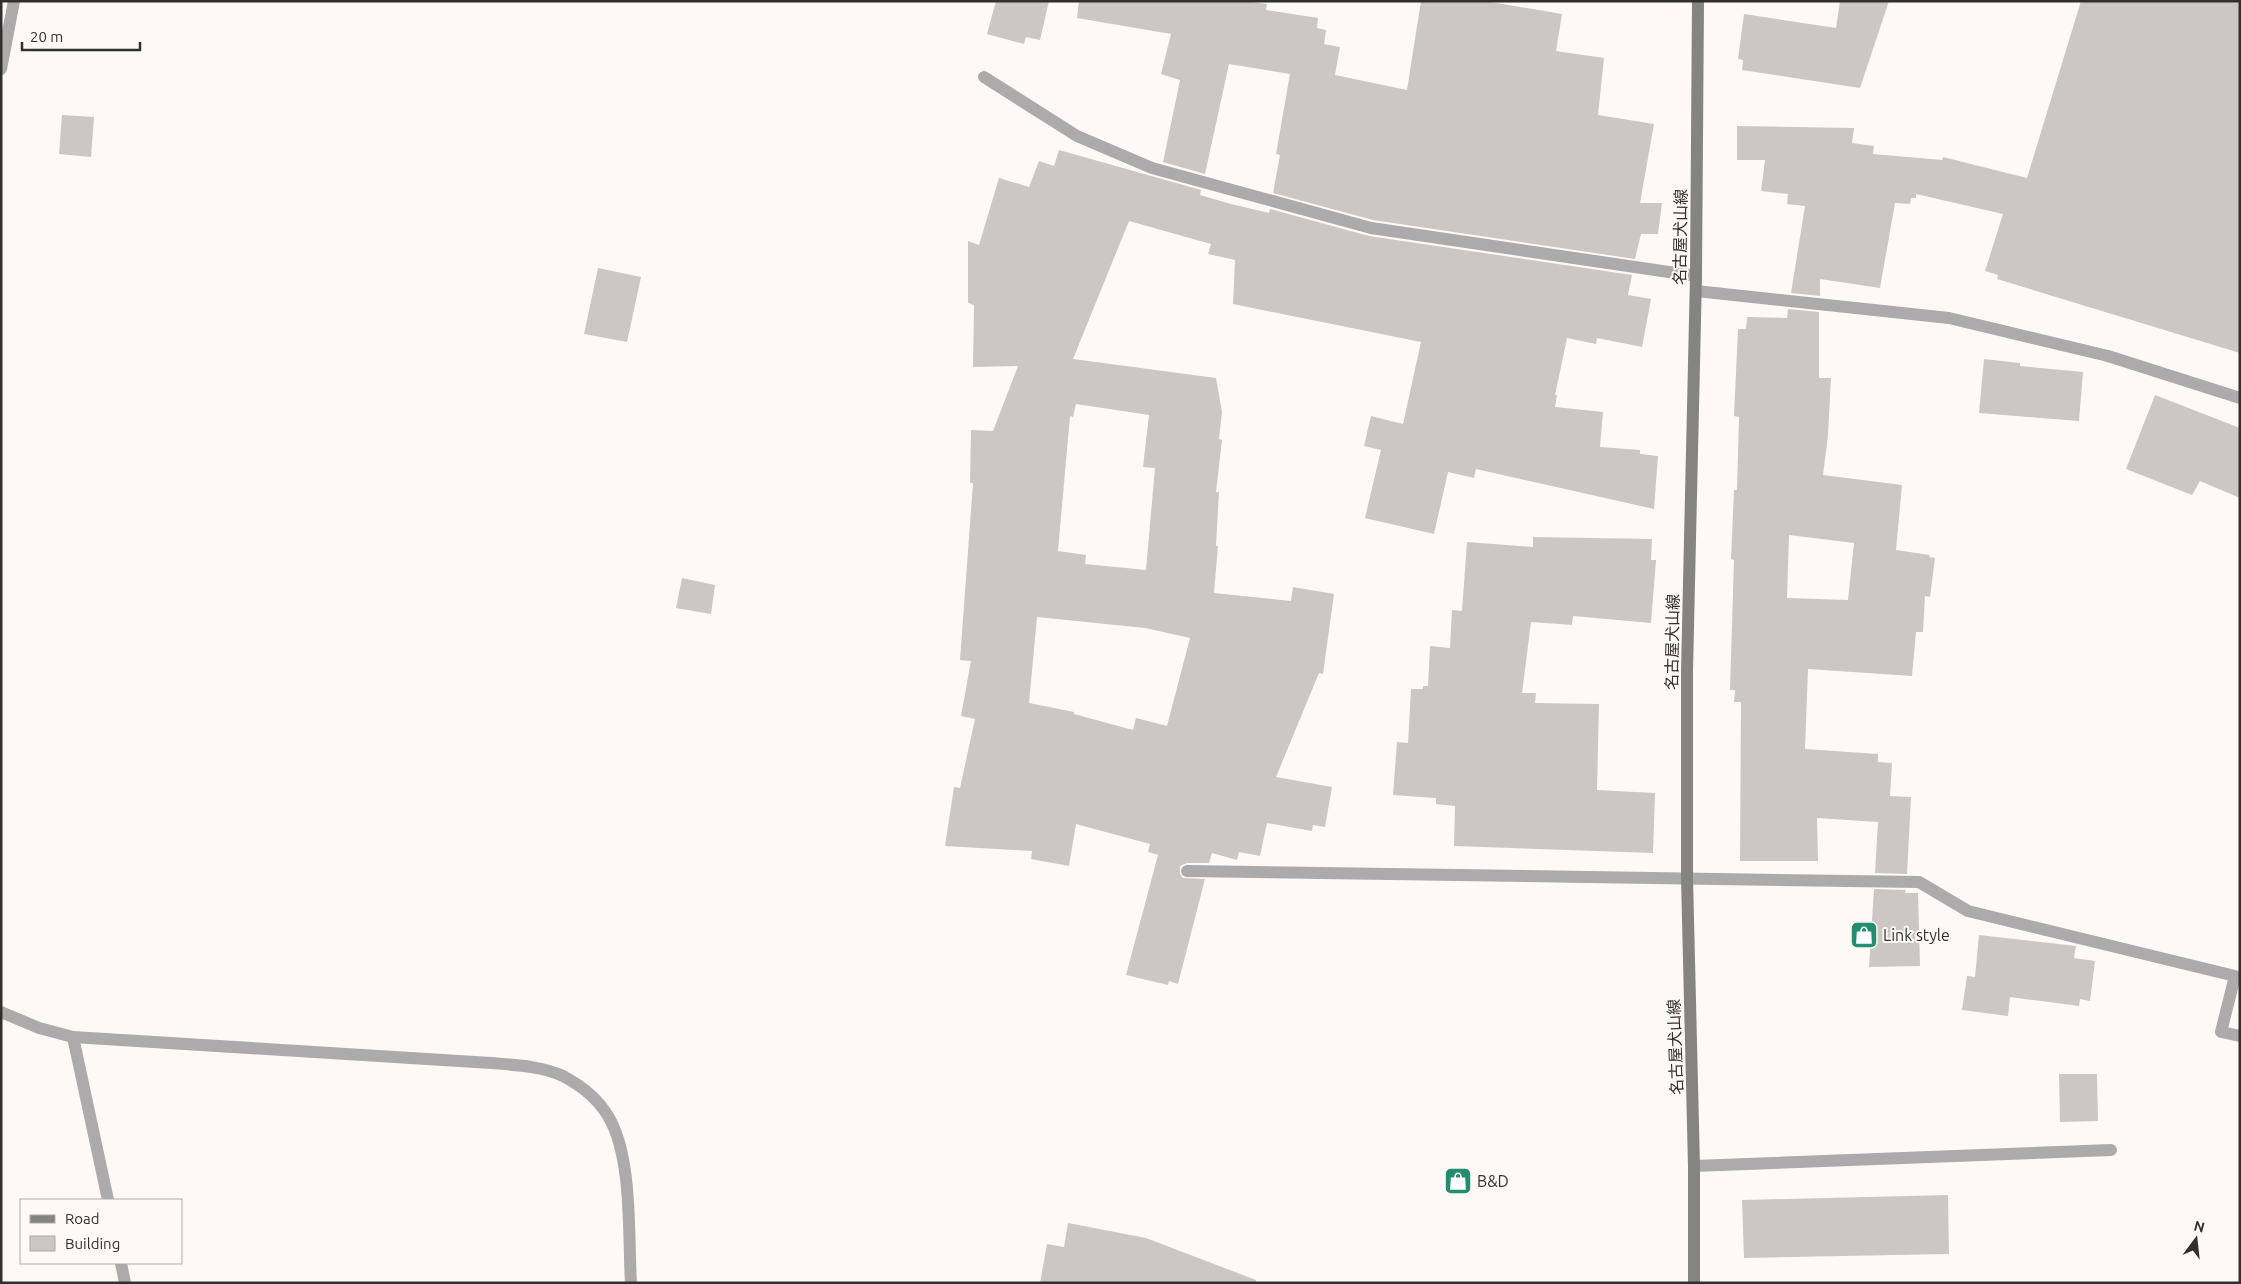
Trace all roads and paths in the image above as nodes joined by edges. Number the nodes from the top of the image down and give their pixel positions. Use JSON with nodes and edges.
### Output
{"nodes":[{"id":1,"x":14,"y":1,"type":"edge"},
{"id":2,"x":1698,"y":1,"type":"edge"},
{"id":3,"x":1,"y":69,"type":"edge"},
{"id":4,"x":984,"y":78,"type":"dead end"},
{"id":5,"x":1696,"y":276,"type":"junction"},
{"id":6,"x":1696,"y":291,"type":"junction"},
{"id":7,"x":2240,"y":398,"type":"edge"},
{"id":8,"x":1187,"y":871,"type":"dead end"},
{"id":9,"x":1687,"y":878,"type":"junction"},
{"id":10,"x":2237,"y":973,"type":"edge"},
{"id":11,"x":1,"y":1012,"type":"edge"},
{"id":12,"x":2240,"y":1036,"type":"edge"},
{"id":13,"x":73,"y":1037,"type":"junction"},
{"id":14,"x":2111,"y":1150,"type":"dead end"},
{"id":15,"x":1694,"y":1166,"type":"junction"},
{"id":16,"x":108,"y":1199,"type":"edge"},
{"id":17,"x":121,"y":1264,"type":"edge"},
{"id":18,"x":125,"y":1283,"type":"edge"},
{"id":19,"x":631,"y":1283,"type":"edge"},
{"id":20,"x":1694,"y":1283,"type":"edge"}],
"edges":[{"from":1,"to":3,"type":"street"},
{"from":2,"to":5,"type":"main road","name":"名古屋犬山線"},
{"from":4,"to":5,"type":"street"},
{"from":5,"to":6,"type":"main road","name":"名古屋犬山線"},
{"from":6,"to":7,"type":"street"},
{"from":6,"to":9,"type":"main road","name":"名古屋犬山線"},
{"from":8,"to":9,"type":"street"},
{"from":9,"to":10,"type":"street"},
{"from":9,"to":15,"type":"main road","name":"名古屋犬山線"},
{"from":10,"to":12,"type":"street"},
{"from":11,"to":13,"type":"street"},
{"from":13,"to":16,"type":"street"},
{"from":13,"to":19,"type":"street"},
{"from":14,"to":15,"type":"street"},
{"from":15,"to":20,"type":"main road","name":"名古屋犬山線"},
{"from":17,"to":18,"type":"street"}]}
